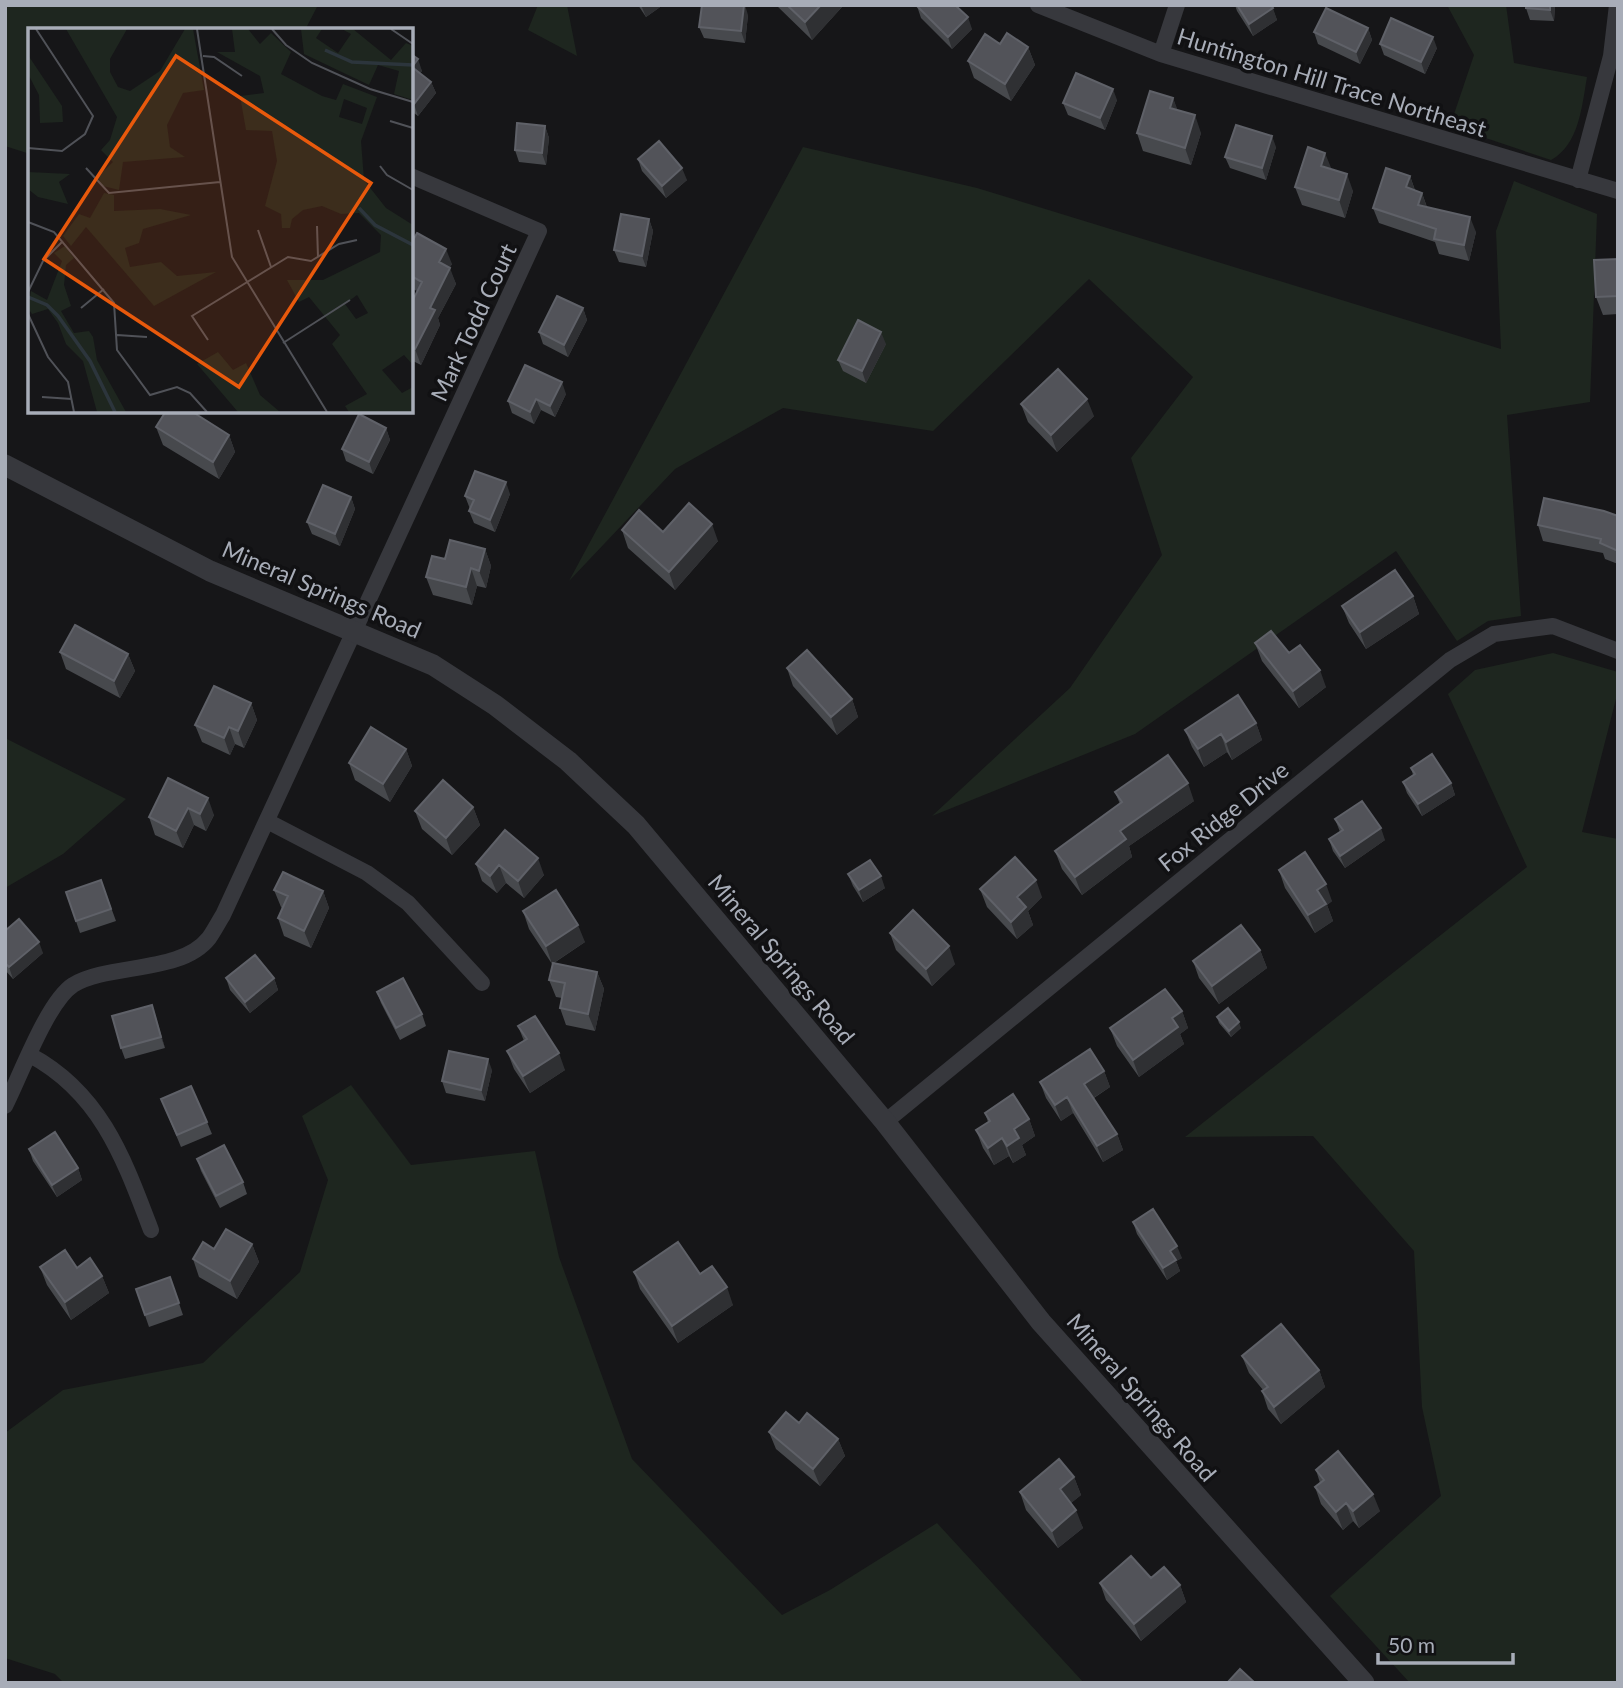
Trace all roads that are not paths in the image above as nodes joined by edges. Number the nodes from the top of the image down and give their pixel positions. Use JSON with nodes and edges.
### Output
{"nodes":[{"id":1,"x":1038,"y":5,"type":"edge"},
{"id":2,"x":1177,"y":5,"type":"edge"},
{"id":3,"x":1617,"y":5,"type":"edge"},
{"id":4,"x":1161,"y":54,"type":"junction"},
{"id":5,"x":413,"y":177,"type":"edge"},
{"id":6,"x":1578,"y":180,"type":"junction"},
{"id":7,"x":1618,"y":191,"type":"edge"},
{"id":8,"x":5,"y":466,"type":"edge"},
{"id":9,"x":355,"y":634,"type":"junction"},
{"id":10,"x":1618,"y":651,"type":"edge"},
{"id":11,"x":267,"y":821,"type":"junction"},
{"id":12,"x":482,"y":983,"type":"dead end"},
{"id":13,"x":30,"y":1055,"type":"junction"},
{"id":14,"x":5,"y":1107,"type":"edge"},
{"id":15,"x":885,"y":1122,"type":"junction"},
{"id":16,"x":151,"y":1230,"type":"dead end"},
{"id":17,"x":1364,"y":1683,"type":"edge"}],
"edges":[{"from":1,"to":4,"type":"street","name":"Huntington Hill Trace Northeast"},
{"from":2,"to":4,"type":"street"},
{"from":3,"to":6,"type":"street"},
{"from":4,"to":6,"type":"street","name":"Huntington Hill Trace Northeast"},
{"from":5,"to":9,"type":"street","name":"Mark Todd Court"},
{"from":6,"to":7,"type":"street","name":"Huntington Hill Trace Northeast"},
{"from":8,"to":9,"type":"street","name":"Mineral Springs Road"},
{"from":9,"to":11,"type":"street"},
{"from":9,"to":15,"type":"street","name":"Mineral Springs Road"},
{"from":10,"to":15,"type":"street","name":"Fox Ridge Drive"},
{"from":11,"to":12,"type":"street"},
{"from":11,"to":13,"type":"street"},
{"from":13,"to":14,"type":"street"},
{"from":13,"to":16,"type":"street"},
{"from":15,"to":17,"type":"street","name":"Mineral Springs Road"}]}
